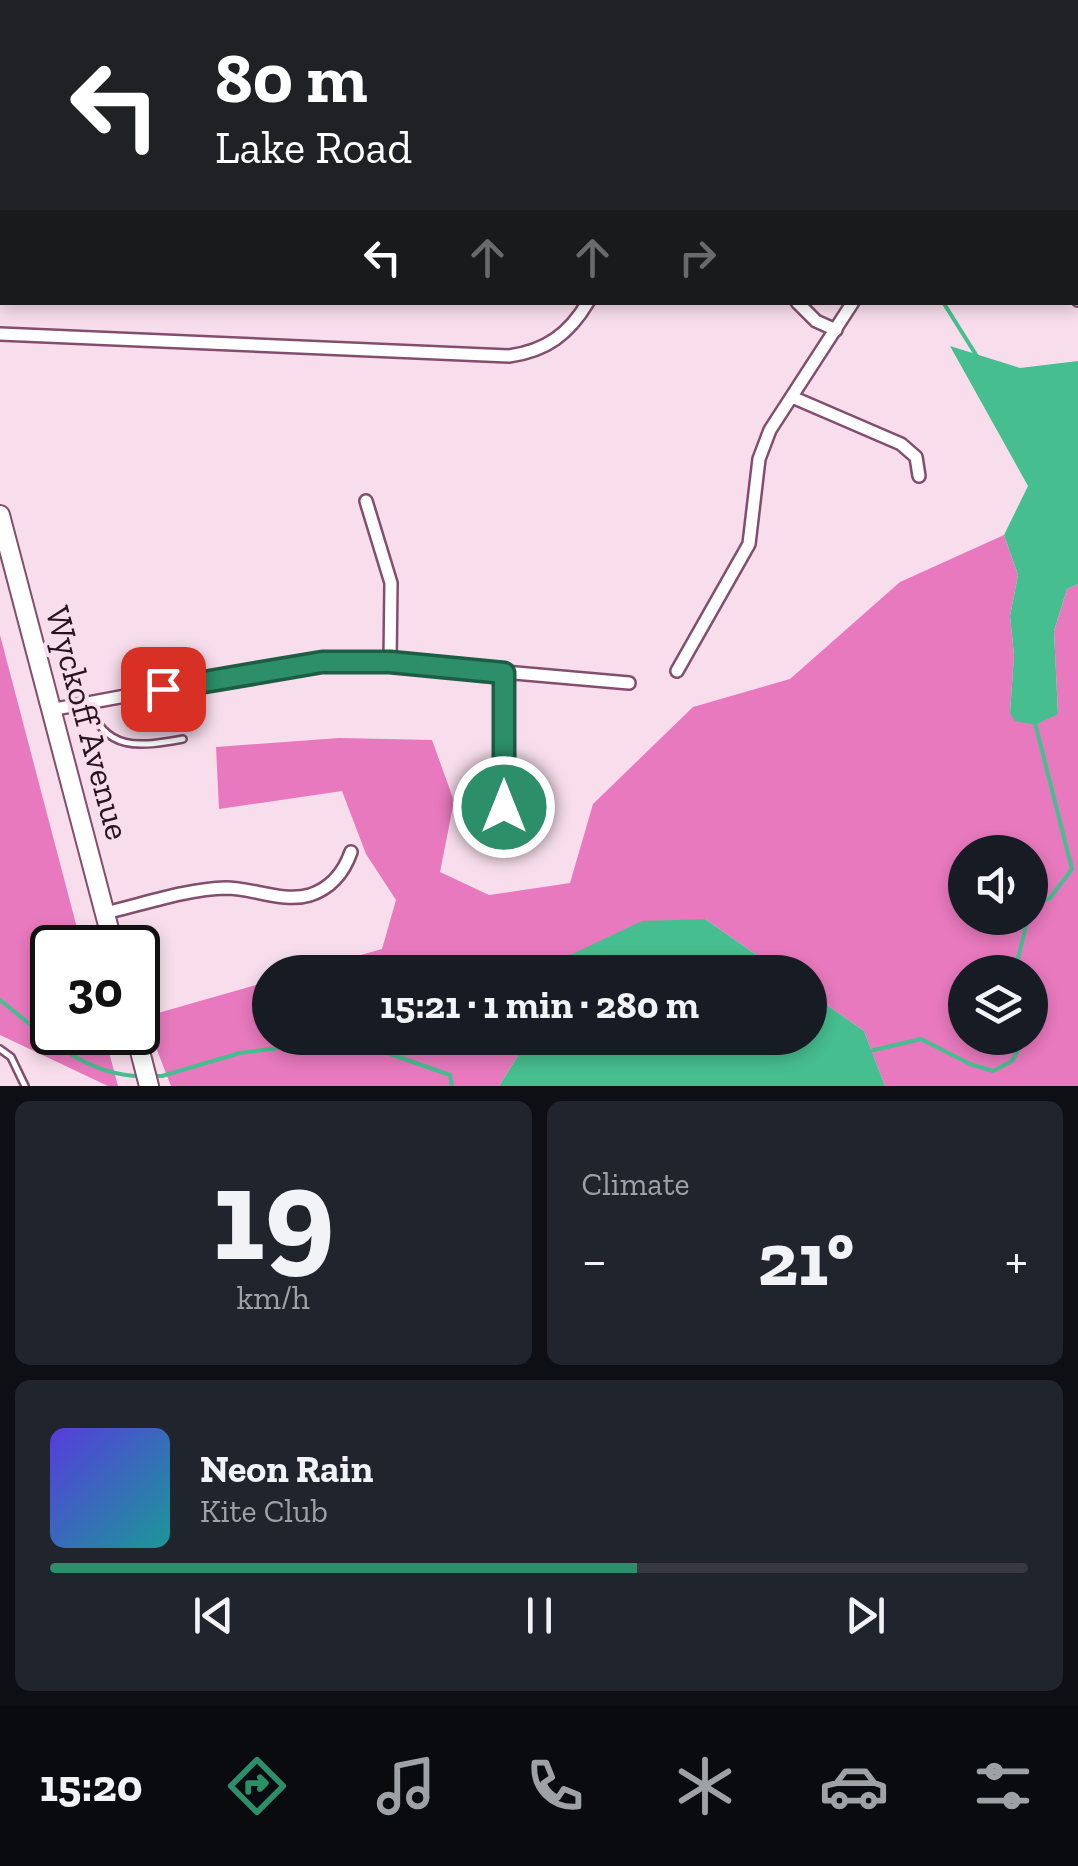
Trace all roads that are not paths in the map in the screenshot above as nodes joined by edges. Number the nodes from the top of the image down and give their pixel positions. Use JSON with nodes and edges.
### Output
{"nodes":[{"id":1,"x":586,"y":305,"type":"edge"},
{"id":2,"x":800,"y":305,"type":"edge"},
{"id":3,"x":851,"y":305,"type":"edge"},
{"id":4,"x":836,"y":330,"type":"junction"},
{"id":5,"x":0,"y":334,"type":"edge"},
{"id":6,"x":792,"y":396,"type":"junction"},
{"id":7,"x":918,"y":476,"type":"dead end"},
{"id":8,"x":366,"y":501,"type":"dead end"},
{"id":9,"x":0,"y":515,"type":"edge"},
{"id":10,"x":390,"y":662,"type":"junction"},
{"id":11,"x":677,"y":671,"type":"dead end"},
{"id":12,"x":504,"y":673,"type":"junction"},
{"id":13,"x":629,"y":683,"type":"dead end"},
{"id":14,"x":88,"y":703,"type":"junction"},
{"id":15,"x":50,"y":710,"type":"junction"},
{"id":16,"x":183,"y":740,"type":"dead end"},
{"id":17,"x":505,"y":841,"type":"dead end"},
{"id":18,"x":352,"y":852,"type":"dead end"},
{"id":19,"x":105,"y":913,"type":"junction"},
{"id":20,"x":108,"y":925,"type":"edge"},
{"id":21,"x":0,"y":1049,"type":"edge"},
{"id":22,"x":141,"y":1055,"type":"edge"},
{"id":23,"x":25,"y":1086,"type":"edge"},
{"id":24,"x":149,"y":1086,"type":"edge"}],
"edges":[{"from":1,"to":5,"type":"street"},
{"from":2,"to":4,"type":"street"},
{"from":3,"to":4,"type":"street"},
{"from":4,"to":6,"type":"street"},
{"from":6,"to":7,"type":"street"},
{"from":6,"to":11,"type":"street"},
{"from":8,"to":10,"type":"street"},
{"from":9,"to":15,"type":"main road","name":"Wyckoff Avenue"},
{"from":10,"to":12,"type":"street"},
{"from":10,"to":14,"type":"street"},
{"from":12,"to":13,"type":"street"},
{"from":12,"to":17,"type":"street"},
{"from":14,"to":15,"type":"street"},
{"from":14,"to":16,"type":"lane"},
{"from":15,"to":19,"type":"main road","name":"Wyckoff Avenue"},
{"from":18,"to":19,"type":"street"},
{"from":19,"to":20,"type":"main road","name":"Wyckoff Avenue"},
{"from":21,"to":23,"type":"lane"},
{"from":22,"to":24,"type":"main road"}]}
